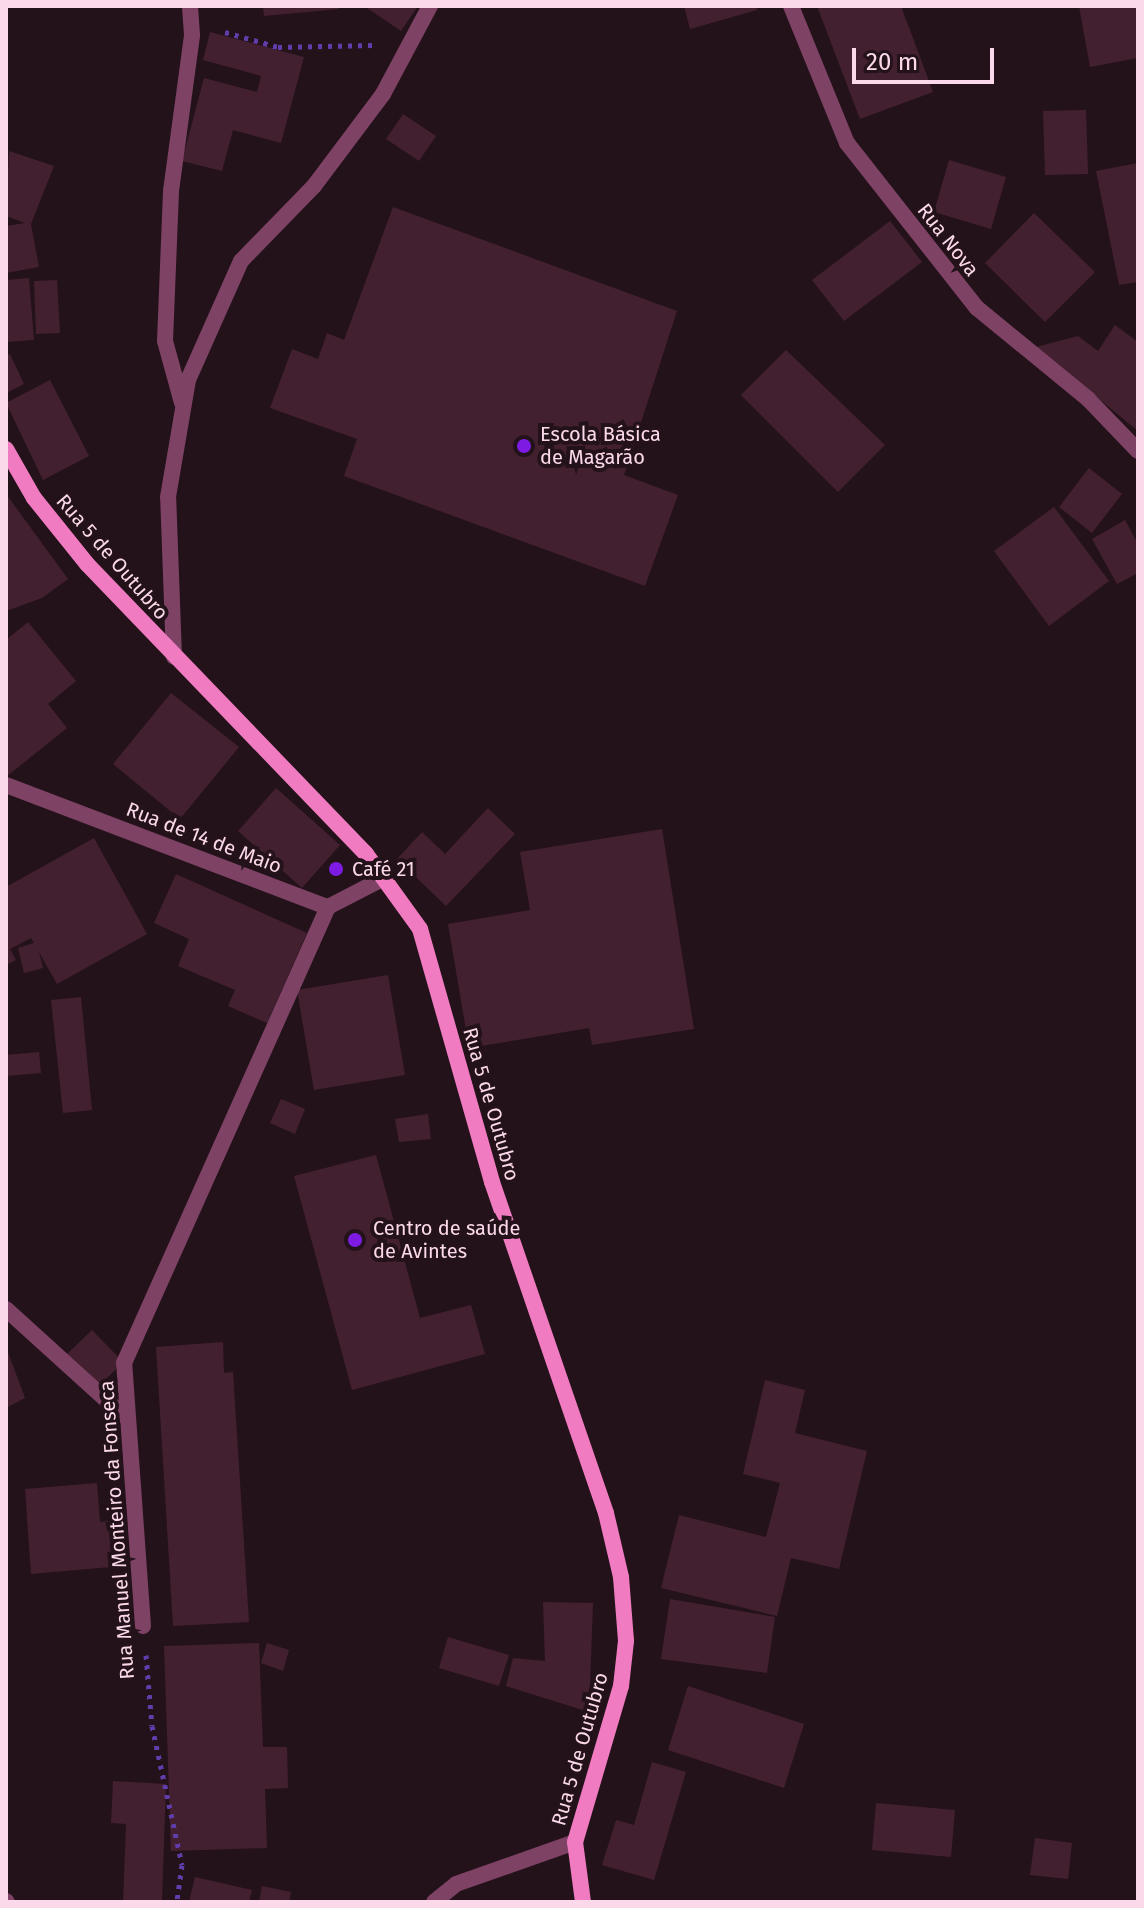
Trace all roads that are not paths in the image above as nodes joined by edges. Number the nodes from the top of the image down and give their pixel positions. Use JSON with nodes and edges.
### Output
{"nodes":[{"id":1,"x":430,"y":6,"type":"edge"},
{"id":2,"x":791,"y":6,"type":"edge"},
{"id":3,"x":191,"y":13,"type":"edge"},
{"id":4,"x":183,"y":408,"type":"junction"},
{"id":5,"x":6,"y":449,"type":"edge"},
{"id":6,"x":1138,"y":451,"type":"edge"},
{"id":7,"x":174,"y":657,"type":"junction"},
{"id":8,"x":6,"y":785,"type":"edge"},
{"id":9,"x":386,"y":877,"type":"junction"},
{"id":10,"x":328,"y":907,"type":"junction"},
{"id":11,"x":6,"y":1309,"type":"edge"},
{"id":12,"x":124,"y":1416,"type":"junction"},
{"id":13,"x":143,"y":1626,"type":"road end"},
{"id":14,"x":575,"y":1842,"type":"junction"},
{"id":15,"x":434,"y":1902,"type":"edge"},
{"id":16,"x":583,"y":1902,"type":"edge"}],
"edges":[{"from":1,"to":4,"type":"street"},
{"from":2,"to":6,"type":"street","name":"Rua Nova"},
{"from":3,"to":4,"type":"street"},
{"from":4,"to":7,"type":"street"},
{"from":5,"to":7,"type":"street","name":"Rua 5 de Outubro"},
{"from":7,"to":9,"type":"street","name":"Rua 5 de Outubro"},
{"from":8,"to":10,"type":"street","name":"Rua de 14 de Maio"},
{"from":9,"to":10,"type":"street"},
{"from":9,"to":14,"type":"street","name":"Rua 5 de Outubro"},
{"from":10,"to":12,"type":"street","name":"Rua Manuel Monteiro da Fonseca"},
{"from":11,"to":12,"type":"street"},
{"from":12,"to":13,"type":"street","name":"Rua Manuel Monteiro da Fonseca"},
{"from":14,"to":15,"type":"street"},
{"from":14,"to":16,"type":"street","name":"Rua 5 de Outubro"}]}
